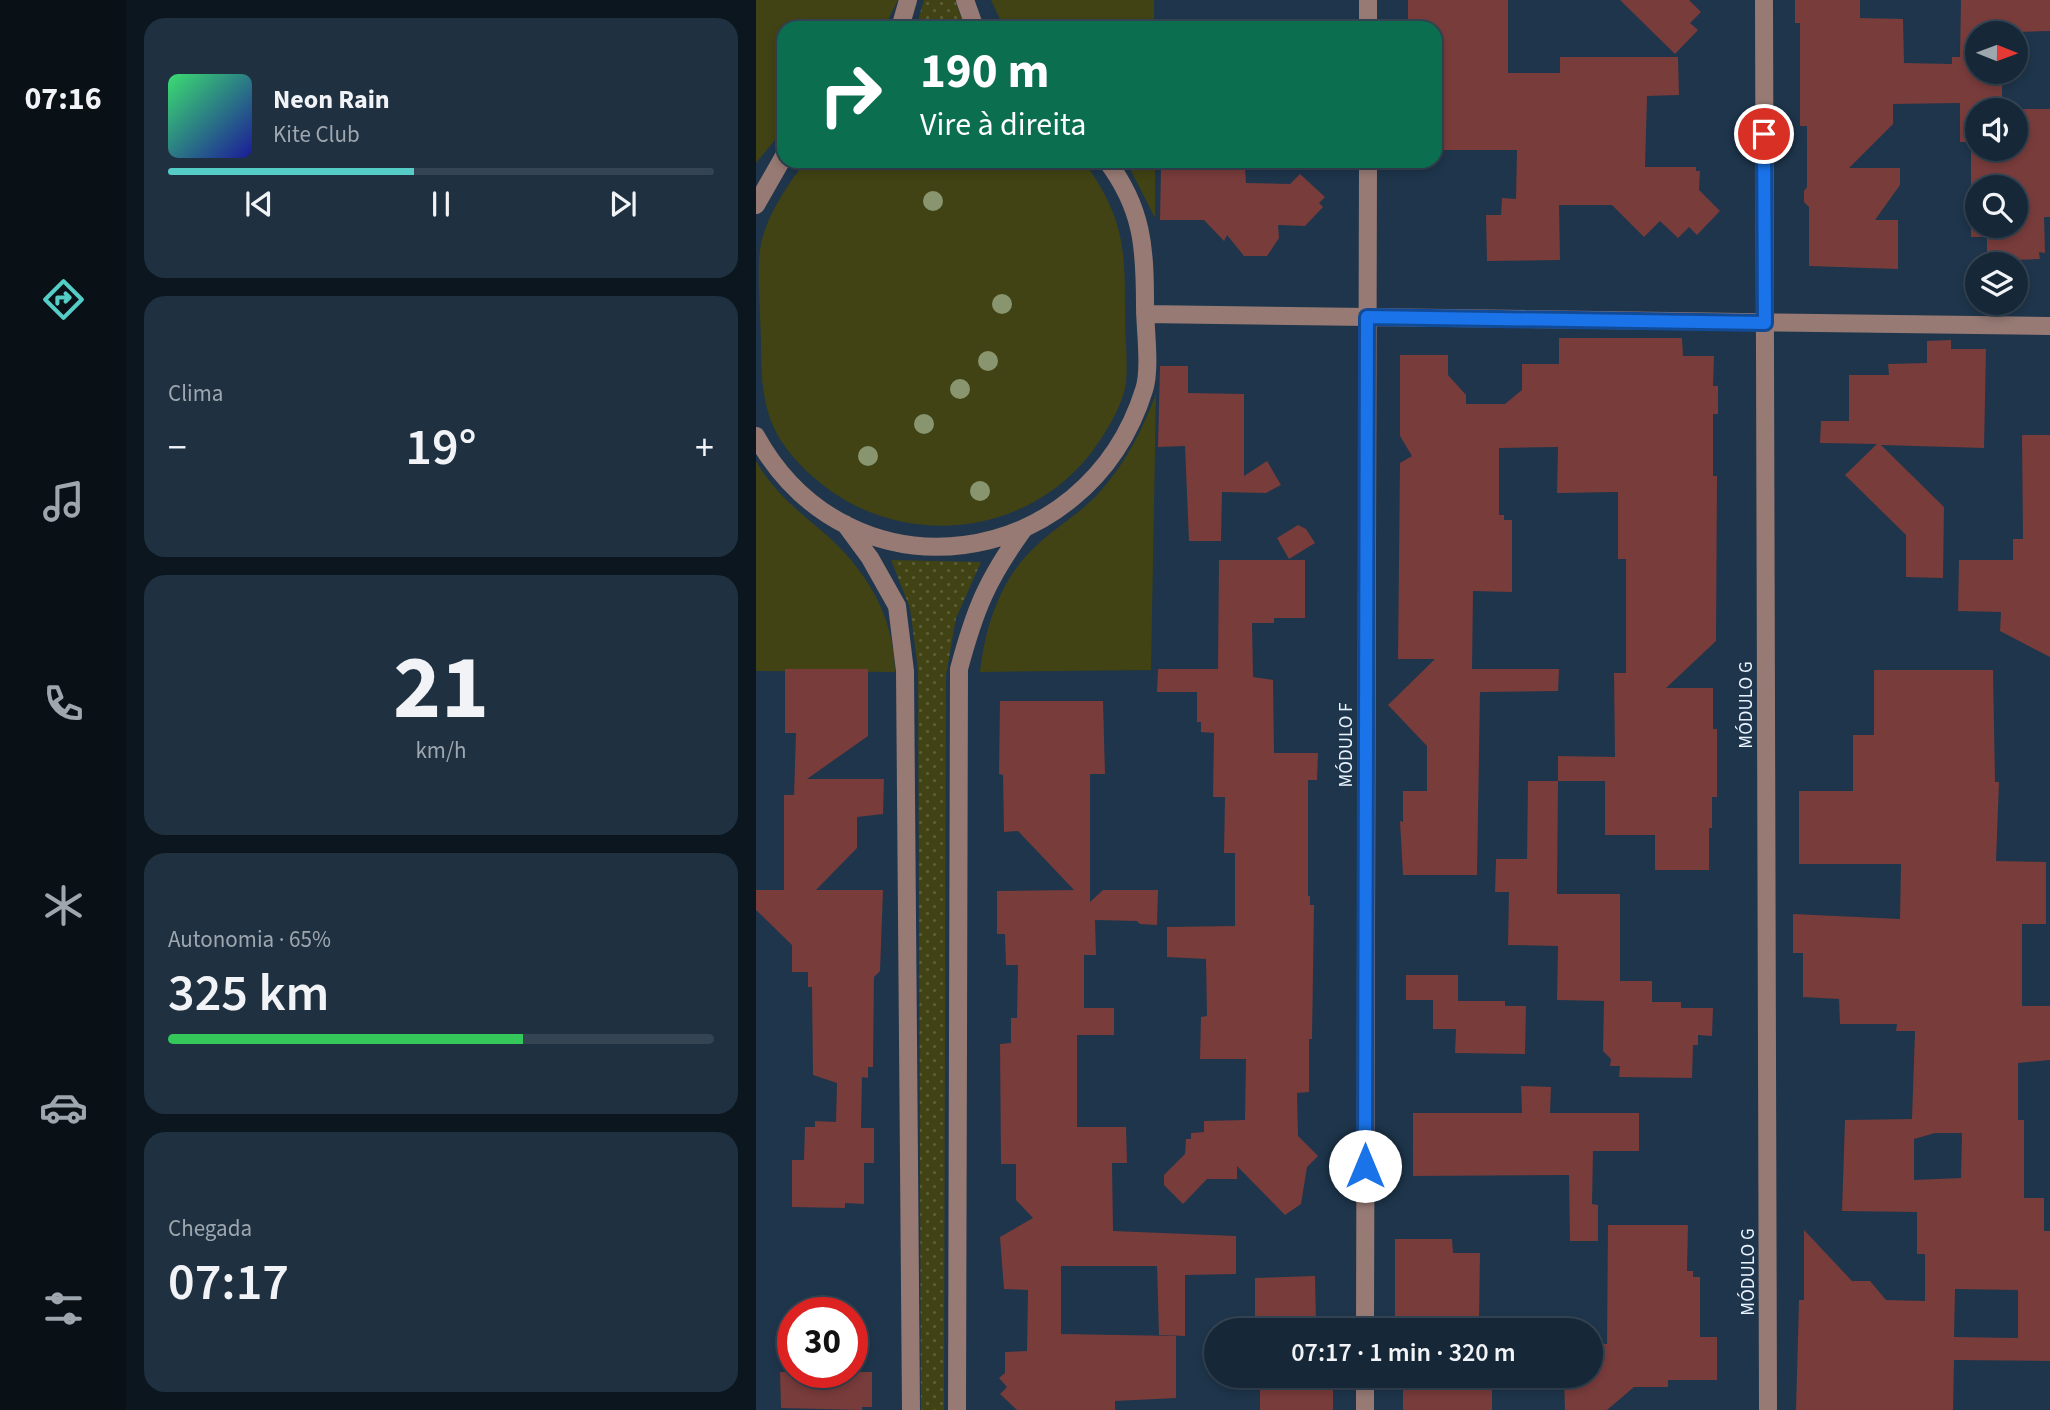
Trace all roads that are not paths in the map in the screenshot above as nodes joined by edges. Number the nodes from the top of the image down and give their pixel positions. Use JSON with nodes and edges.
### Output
{"nodes":[{"id":1,"x":908,"y":0,"type":"edge"},
{"id":2,"x":965,"y":0,"type":"edge"},
{"id":3,"x":1368,"y":0,"type":"edge"},
{"id":4,"x":1764,"y":0,"type":"edge"},
{"id":5,"x":902,"y":21,"type":"edge"},
{"id":6,"x":972,"y":21,"type":"edge"},
{"id":7,"x":1368,"y":21,"type":"edge"},
{"id":8,"x":777,"y":168,"type":"edge"},
{"id":9,"x":1111,"y":168,"type":"edge"},
{"id":10,"x":1368,"y":168,"type":"edge"},
{"id":11,"x":756,"y":205,"type":"edge"},
{"id":12,"x":1145,"y":314,"type":"junction"},
{"id":13,"x":1367,"y":317,"type":"junction"},
{"id":14,"x":1765,"y":323,"type":"junction"},
{"id":15,"x":2050,"y":326,"type":"edge"},
{"id":16,"x":756,"y":436,"type":"edge"},
{"id":17,"x":845,"y":524,"type":"junction"},
{"id":18,"x":1023,"y":530,"type":"junction"},
{"id":19,"x":1365,"y":1318,"type":"edge"},
{"id":20,"x":1365,"y":1388,"type":"edge"},
{"id":21,"x":911,"y":1410,"type":"edge"},
{"id":22,"x":957,"y":1410,"type":"edge"},
{"id":23,"x":1365,"y":1410,"type":"edge"},
{"id":24,"x":1768,"y":1410,"type":"edge"}],
"edges":[{"from":1,"to":5,"type":"street"},
{"from":2,"to":6,"type":"street"},
{"from":3,"to":7,"type":"street"},
{"from":4,"to":14,"type":"street","name":"MÓDULO G"},
{"from":8,"to":11,"type":"street"},
{"from":9,"to":12,"type":"street"},
{"from":10,"to":13,"type":"street","name":"MÓDULO F"},
{"from":12,"to":13,"type":"street"},
{"from":12,"to":18,"type":"street"},
{"from":13,"to":14,"type":"street"},
{"from":13,"to":19,"type":"street","name":"MÓDULO F"},
{"from":14,"to":15,"type":"street"},
{"from":14,"to":24,"type":"street","name":"MÓDULO G"},
{"from":16,"to":17,"type":"street"},
{"from":17,"to":18,"type":"street"},
{"from":17,"to":21,"type":"street"},
{"from":18,"to":22,"type":"street"},
{"from":20,"to":23,"type":"street"}]}
